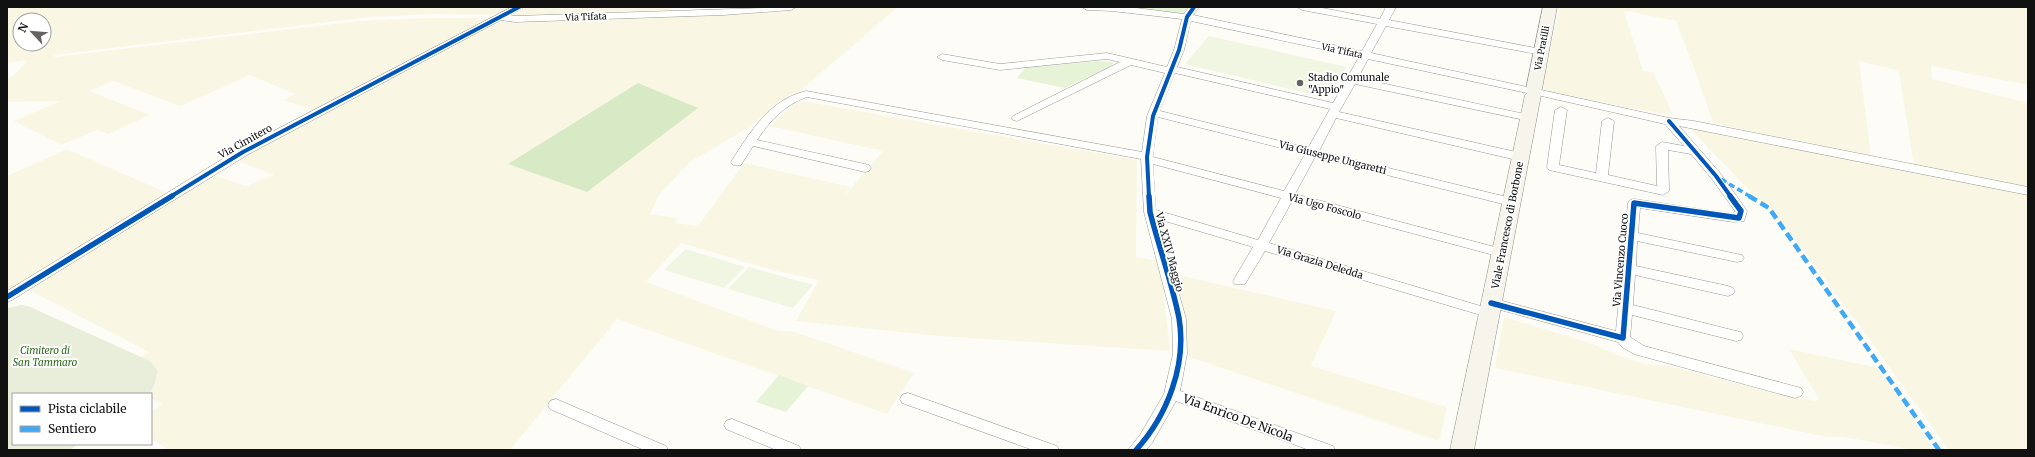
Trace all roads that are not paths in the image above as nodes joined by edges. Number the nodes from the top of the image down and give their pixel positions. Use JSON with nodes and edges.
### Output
{"nodes":[{"id":1,"x":519,"y":7,"type":"edge"},
{"id":2,"x":791,"y":7,"type":"edge"},
{"id":3,"x":1087,"y":7,"type":"edge"},
{"id":4,"x":1302,"y":7,"type":"edge"},
{"id":5,"x":1391,"y":7,"type":"edge"},
{"id":6,"x":1550,"y":7,"type":"edge"},
{"id":7,"x":500,"y":17,"type":"junction"},
{"id":8,"x":1189,"y":18,"type":"edge"},
{"id":9,"x":1383,"y":22,"type":"junction"},
{"id":10,"x":1542,"y":52,"type":"junction"},
{"id":11,"x":1364,"y":56,"type":"junction"},
{"id":12,"x":942,"y":57,"type":"dead end"},
{"id":13,"x":1130,"y":62,"type":"junction"},
{"id":14,"x":1171,"y":70,"type":"junction"},
{"id":15,"x":1352,"y":80,"type":"junction"},
{"id":16,"x":1534,"y":92,"type":"junction"},
{"id":17,"x":1335,"y":110,"type":"junction"},
{"id":18,"x":1562,"y":110,"type":"dead end"},
{"id":19,"x":1154,"y":112,"type":"junction"},
{"id":20,"x":1017,"y":118,"type":"dead end"},
{"id":21,"x":1529,"y":118,"type":"junction"},
{"id":22,"x":1608,"y":121,"type":"dead end"},
{"id":23,"x":1669,"y":121,"type":"junction"},
{"id":24,"x":749,"y":142,"type":"junction"},
{"id":25,"x":1695,"y":151,"type":"junction"},
{"id":26,"x":1312,"y":152,"type":"junction"},
{"id":27,"x":1147,"y":158,"type":"junction"},
{"id":28,"x":1521,"y":158,"type":"junction"},
{"id":29,"x":737,"y":162,"type":"dead end"},
{"id":30,"x":865,"y":168,"type":"dead end"},
{"id":31,"x":1602,"y":178,"type":"junction"},
{"id":32,"x":2028,"y":191,"type":"edge"},
{"id":33,"x":1288,"y":196,"type":"junction"},
{"id":34,"x":1511,"y":202,"type":"junction"},
{"id":35,"x":1150,"y":212,"type":"junction"},
{"id":36,"x":1631,"y":236,"type":"junction"},
{"id":37,"x":1262,"y":244,"type":"junction"},
{"id":38,"x":1501,"y":253,"type":"junction"},
{"id":39,"x":1737,"y":258,"type":"dead end"},
{"id":40,"x":1628,"y":269,"type":"junction"},
{"id":41,"x":1240,"y":281,"type":"dead end"},
{"id":42,"x":1728,"y":291,"type":"dead end"},
{"id":43,"x":7,"y":297,"type":"edge"},
{"id":44,"x":1490,"y":308,"type":"junction"},
{"id":45,"x":1625,"y":308,"type":"junction"},
{"id":46,"x":1736,"y":336,"type":"dead end"},
{"id":47,"x":1623,"y":338,"type":"junction"},
{"id":48,"x":1795,"y":392,"type":"dead end"},
{"id":49,"x":1172,"y":394,"type":"junction"},
{"id":50,"x":908,"y":399,"type":"dead end"},
{"id":51,"x":556,"y":405,"type":"dead end"},
{"id":52,"x":732,"y":425,"type":"dead end"},
{"id":53,"x":660,"y":450,"type":"edge"},
{"id":54,"x":793,"y":450,"type":"edge"},
{"id":55,"x":1051,"y":450,"type":"edge"},
{"id":56,"x":1136,"y":450,"type":"edge"},
{"id":57,"x":1327,"y":450,"type":"edge"},
{"id":58,"x":1462,"y":450,"type":"edge"}],
"edges":[{"from":1,"to":7,"type":"street","name":"Via Cimitero"},
{"from":2,"to":7,"type":"street","name":"Via Tifata"},
{"from":3,"to":8,"type":"street","name":"Via Tifata"},
{"from":4,"to":9,"type":"street"},
{"from":5,"to":9,"type":"street"},
{"from":6,"to":10,"type":"street","name":"Via Pratilli"},
{"from":7,"to":43,"type":"street","name":"Via Cimitero"},
{"from":8,"to":11,"type":"street","name":"Via Tifata"},
{"from":8,"to":14,"type":"street","name":"Via XXIV Maggio"},
{"from":9,"to":10,"type":"street"},
{"from":9,"to":11,"type":"street"},
{"from":10,"to":16,"type":"street","name":"Via Pratilli"},
{"from":11,"to":15,"type":"street"},
{"from":11,"to":16,"type":"street","name":"Via Tifata"},
{"from":12,"to":13,"type":"street"},
{"from":13,"to":14,"type":"street"},
{"from":13,"to":20,"type":"street"},
{"from":14,"to":17,"type":"street"},
{"from":14,"to":19,"type":"street","name":"Via XXIV Maggio"},
{"from":15,"to":17,"type":"street"},
{"from":15,"to":21,"type":"street"},
{"from":16,"to":21,"type":"street","name":"Viale Francesco di Borbone"},
{"from":16,"to":23,"type":"street","name":"Via Tifata"},
{"from":17,"to":26,"type":"street"},
{"from":17,"to":28,"type":"street"},
{"from":18,"to":31,"type":"street"},
{"from":19,"to":26,"type":"street","name":"Via Giuseppe Ungaretti"},
{"from":19,"to":27,"type":"street","name":"Via XXIV Maggio"},
{"from":21,"to":28,"type":"street","name":"Viale Francesco di Borbone"},
{"from":22,"to":31,"type":"street"},
{"from":23,"to":25,"type":"street","name":"Via Vincenzo Cuoco"},
{"from":23,"to":32,"type":"street","name":"Via Tifata"},
{"from":24,"to":27,"type":"street","name":"Via Ugo Foscolo"},
{"from":24,"to":29,"type":"street","name":"Via Ugo Foscolo"},
{"from":24,"to":30,"type":"street"},
{"from":25,"to":31,"type":"street"},
{"from":25,"to":36,"type":"street","name":"Via Vincenzo Cuoco"},
{"from":26,"to":33,"type":"street"},
{"from":26,"to":34,"type":"street","name":"Via Giuseppe Ungaretti"},
{"from":27,"to":33,"type":"street","name":"Via Ugo Foscolo"},
{"from":27,"to":35,"type":"street","name":"Via XXIV Maggio"},
{"from":28,"to":34,"type":"street","name":"Viale Francesco di Borbone"},
{"from":33,"to":37,"type":"street"},
{"from":33,"to":38,"type":"street","name":"Via Ugo Foscolo"},
{"from":34,"to":38,"type":"street","name":"Viale Francesco di Borbone"},
{"from":35,"to":37,"type":"street","name":"Via Grazia Deledda"},
{"from":35,"to":49,"type":"street","name":"Via XXIV Maggio"},
{"from":36,"to":39,"type":"street"},
{"from":36,"to":40,"type":"street","name":"Via Vincenzo Cuoco"},
{"from":37,"to":41,"type":"street"},
{"from":37,"to":44,"type":"street","name":"Via Grazia Deledda"},
{"from":38,"to":44,"type":"street","name":"Viale Francesco di Borbone"},
{"from":40,"to":42,"type":"street"},
{"from":40,"to":45,"type":"street","name":"Via Vincenzo Cuoco"},
{"from":44,"to":47,"type":"street"},
{"from":44,"to":58,"type":"street","name":"Viale Francesco di Borbone"},
{"from":45,"to":46,"type":"street"},
{"from":45,"to":47,"type":"street","name":"Via Vincenzo Cuoco"},
{"from":47,"to":48,"type":"street"},
{"from":49,"to":56,"type":"street","name":"Via XXIV Maggio"},
{"from":49,"to":57,"type":"street","name":"Via Enrico De Nicola"},
{"from":50,"to":55,"type":"street"},
{"from":51,"to":53,"type":"street"},
{"from":52,"to":54,"type":"street"}]}
